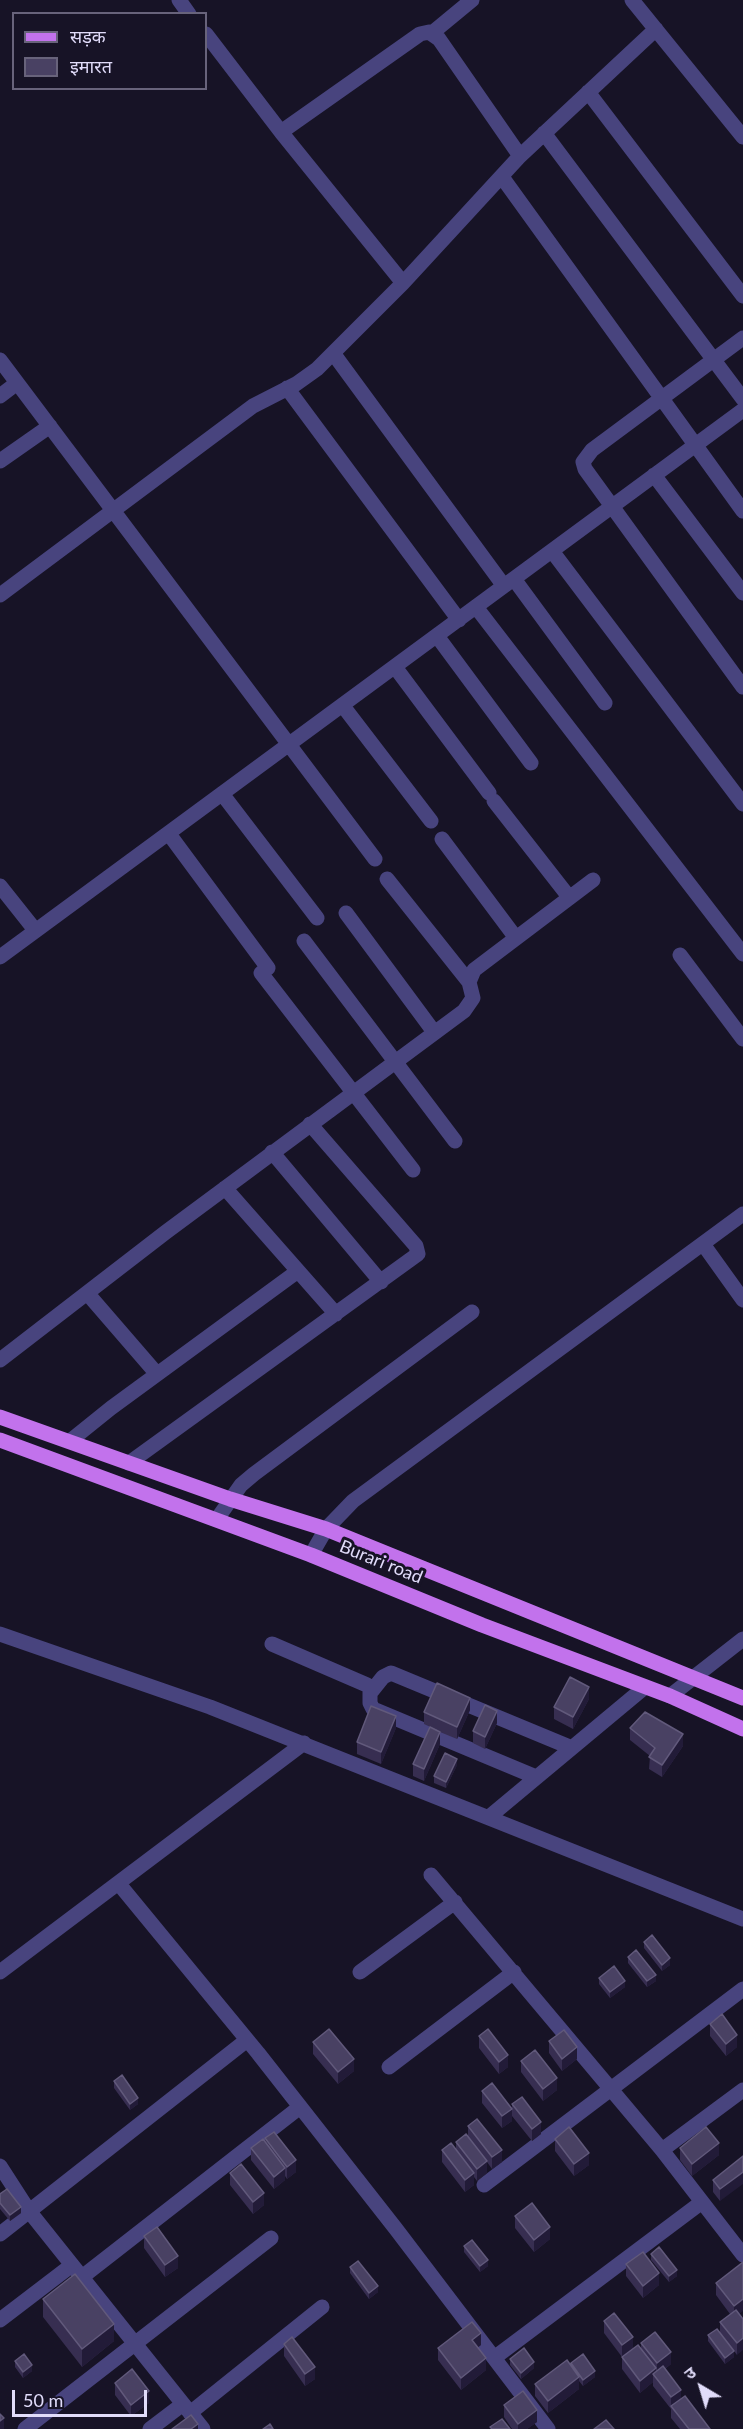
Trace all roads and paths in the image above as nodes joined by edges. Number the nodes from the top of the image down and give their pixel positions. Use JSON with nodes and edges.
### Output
{"nodes":[{"id":1,"x":472,"y":0,"type":"edge"},
{"id":2,"x":632,"y":0,"type":"edge"},
{"id":3,"x":656,"y":29,"type":"junction"},
{"id":4,"x":432,"y":33,"type":"junction"},
{"id":5,"x":207,"y":35,"type":"edge"},
{"id":6,"x":588,"y":92,"type":"junction"},
{"id":7,"x":281,"y":132,"type":"junction"},
{"id":8,"x":544,"y":133,"type":"junction"},
{"id":9,"x":743,"y":137,"type":"edge"},
{"id":10,"x":520,"y":156,"type":"junction"},
{"id":11,"x":502,"y":177,"type":"junction"},
{"id":12,"x":403,"y":283,"type":"junction"},
{"id":13,"x":743,"y":296,"type":"edge"},
{"id":14,"x":743,"y":338,"type":"edge"},
{"id":15,"x":333,"y":353,"type":"junction"},
{"id":16,"x":714,"y":359,"type":"junction"},
{"id":17,"x":0,"y":360,"type":"edge"},
{"id":18,"x":17,"y":383,"type":"junction"},
{"id":19,"x":287,"y":388,"type":"junction"},
{"id":20,"x":0,"y":396,"type":"edge"},
{"id":21,"x":663,"y":397,"type":"junction"},
{"id":22,"x":743,"y":399,"type":"edge"},
{"id":23,"x":743,"y":410,"type":"edge"},
{"id":24,"x":50,"y":426,"type":"junction"},
{"id":25,"x":696,"y":445,"type":"junction"},
{"id":26,"x":0,"y":461,"type":"edge"},
{"id":27,"x":654,"y":475,"type":"junction"},
{"id":28,"x":612,"y":506,"type":"junction"},
{"id":29,"x":114,"y":511,"type":"junction"},
{"id":30,"x":743,"y":511,"type":"edge"},
{"id":31,"x":552,"y":551,"type":"junction"},
{"id":32,"x":509,"y":582,"type":"junction"},
{"id":33,"x":743,"y":593,"type":"edge"},
{"id":34,"x":0,"y":595,"type":"edge"},
{"id":35,"x":476,"y":607,"type":"junction"},
{"id":36,"x":459,"y":620,"type":"junction"},
{"id":37,"x":437,"y":636,"type":"junction"},
{"id":38,"x":395,"y":668,"type":"junction"},
{"id":39,"x":743,"y":687,"type":"edge"},
{"id":40,"x":605,"y":703,"type":"dead end"},
{"id":41,"x":343,"y":706,"type":"junction"},
{"id":42,"x":291,"y":744,"type":"junction"},
{"id":43,"x":531,"y":763,"type":"dead end"},
{"id":44,"x":223,"y":795,"type":"junction"},
{"id":45,"x":743,"y":804,"type":"edge"},
{"id":46,"x":431,"y":820,"type":"dead end"},
{"id":47,"x":169,"y":834,"type":"junction"},
{"id":48,"x":442,"y":839,"type":"dead end"},
{"id":49,"x":375,"y":859,"type":"dead end"},
{"id":50,"x":387,"y":879,"type":"dead end"},
{"id":51,"x":592,"y":880,"type":"dead end"},
{"id":52,"x":0,"y":886,"type":"edge"},
{"id":53,"x":569,"y":897,"type":"junction"},
{"id":54,"x":346,"y":914,"type":"dead end"},
{"id":55,"x":317,"y":918,"type":"dead end"},
{"id":56,"x":35,"y":930,"type":"junction"},
{"id":57,"x":516,"y":938,"type":"junction"},
{"id":58,"x":304,"y":941,"type":"dead end"},
{"id":59,"x":743,"y":954,"type":"edge"},
{"id":60,"x":680,"y":955,"type":"dead end"},
{"id":61,"x":0,"y":957,"type":"edge"},
{"id":62,"x":469,"y":982,"type":"junction"},
{"id":63,"x":434,"y":1032,"type":"junction"},
{"id":64,"x":743,"y":1039,"type":"edge"},
{"id":65,"x":395,"y":1061,"type":"junction"},
{"id":66,"x":352,"y":1093,"type":"junction"},
{"id":67,"x":310,"y":1124,"type":"junction"},
{"id":68,"x":455,"y":1141,"type":"dead end"},
{"id":69,"x":272,"y":1152,"type":"junction"},
{"id":70,"x":413,"y":1170,"type":"dead end"},
{"id":71,"x":225,"y":1188,"type":"junction"},
{"id":72,"x":743,"y":1214,"type":"edge"},
{"id":73,"x":703,"y":1244,"type":"junction"},
{"id":74,"x":298,"y":1271,"type":"junction"},
{"id":75,"x":381,"y":1282,"type":"junction"},
{"id":76,"x":87,"y":1293,"type":"junction"},
{"id":77,"x":743,"y":1300,"type":"edge"},
{"id":78,"x":471,"y":1312,"type":"dead end"},
{"id":79,"x":336,"y":1314,"type":"junction"},
{"id":80,"x":0,"y":1360,"type":"edge"},
{"id":81,"x":157,"y":1374,"type":"junction"},
{"id":82,"x":0,"y":1417,"type":"edge"},
{"id":83,"x":0,"y":1440,"type":"edge"},
{"id":84,"x":69,"y":1441,"type":"junction"},
{"id":85,"x":129,"y":1463,"type":"junction"},
{"id":86,"x":230,"y":1499,"type":"junction"},
{"id":87,"x":217,"y":1519,"type":"junction"},
{"id":88,"x":327,"y":1530,"type":"junction"},
{"id":89,"x":311,"y":1555,"type":"junction"},
{"id":90,"x":0,"y":1634,"type":"edge"},
{"id":91,"x":743,"y":1639,"type":"edge"},
{"id":92,"x":272,"y":1644,"type":"dead end"},
{"id":93,"x":693,"y":1677,"type":"junction"},
{"id":94,"x":645,"y":1687,"type":"junction"},
{"id":95,"x":370,"y":1692,"type":"junction"},
{"id":96,"x":670,"y":1696,"type":"junction"},
{"id":97,"x":743,"y":1698,"type":"edge"},
{"id":98,"x":743,"y":1729,"type":"edge"},
{"id":99,"x":304,"y":1743,"type":"junction"},
{"id":100,"x":572,"y":1748,"type":"junction"},
{"id":101,"x":536,"y":1777,"type":"junction"},
{"id":102,"x":489,"y":1817,"type":"junction"},
{"id":103,"x":431,"y":1875,"type":"dead end"},
{"id":104,"x":119,"y":1884,"type":"junction"},
{"id":105,"x":455,"y":1902,"type":"junction"},
{"id":106,"x":743,"y":1919,"type":"edge"},
{"id":107,"x":0,"y":1972,"type":"edge"},
{"id":108,"x":360,"y":1972,"type":"dead end"},
{"id":109,"x":514,"y":1972,"type":"junction"},
{"id":110,"x":743,"y":1989,"type":"edge"},
{"id":111,"x":247,"y":2040,"type":"junction"},
{"id":112,"x":389,"y":2067,"type":"dead end"},
{"id":113,"x":612,"y":2089,"type":"junction"},
{"id":114,"x":743,"y":2090,"type":"edge"},
{"id":115,"x":300,"y":2107,"type":"junction"},
{"id":116,"x":662,"y":2150,"type":"junction"},
{"id":117,"x":0,"y":2166,"type":"edge"},
{"id":118,"x":484,"y":2185,"type":"dead end"},
{"id":119,"x":702,"y":2202,"type":"junction"},
{"id":120,"x":29,"y":2211,"type":"junction"},
{"id":121,"x":0,"y":2234,"type":"edge"},
{"id":122,"x":271,"y":2238,"type":"dead end"},
{"id":123,"x":743,"y":2255,"type":"edge"},
{"id":124,"x":77,"y":2271,"type":"junction"},
{"id":125,"x":322,"y":2307,"type":"dead end"},
{"id":126,"x":0,"y":2320,"type":"edge"},
{"id":127,"x":136,"y":2344,"type":"junction"},
{"id":128,"x":494,"y":2358,"type":"junction"},
{"id":129,"x":187,"y":2409,"type":"junction"},
{"id":130,"x":25,"y":2429,"type":"edge"},
{"id":131,"x":150,"y":2429,"type":"edge"},
{"id":132,"x":203,"y":2429,"type":"edge"},
{"id":133,"x":548,"y":2429,"type":"edge"}],
"edges":[{"from":1,"to":4,"type":"street"},
{"from":2,"to":3,"type":"street"},
{"from":3,"to":6,"type":"street"},
{"from":3,"to":9,"type":"street"},
{"from":4,"to":7,"type":"street"},
{"from":4,"to":10,"type":"street"},
{"from":5,"to":7,"type":"street"},
{"from":6,"to":8,"type":"street"},
{"from":6,"to":13,"type":"street"},
{"from":7,"to":12,"type":"street"},
{"from":8,"to":10,"type":"street"},
{"from":8,"to":16,"type":"street"},
{"from":10,"to":11,"type":"street"},
{"from":11,"to":12,"type":"street"},
{"from":11,"to":21,"type":"street"},
{"from":12,"to":15,"type":"street"},
{"from":14,"to":16,"type":"street"},
{"from":15,"to":19,"type":"street"},
{"from":15,"to":32,"type":"street"},
{"from":16,"to":21,"type":"street"},
{"from":16,"to":22,"type":"street"},
{"from":17,"to":18,"type":"street"},
{"from":18,"to":20,"type":"street"},
{"from":18,"to":24,"type":"street"},
{"from":19,"to":29,"type":"street"},
{"from":19,"to":36,"type":"street"},
{"from":21,"to":25,"type":"street"},
{"from":21,"to":28,"type":"street"},
{"from":23,"to":25,"type":"street"},
{"from":24,"to":26,"type":"street"},
{"from":24,"to":29,"type":"street"},
{"from":25,"to":27,"type":"street"},
{"from":25,"to":30,"type":"street"},
{"from":27,"to":28,"type":"street"},
{"from":27,"to":33,"type":"street"},
{"from":28,"to":31,"type":"street"},
{"from":28,"to":39,"type":"street"},
{"from":29,"to":34,"type":"street"},
{"from":29,"to":42,"type":"street"},
{"from":31,"to":32,"type":"street"},
{"from":31,"to":45,"type":"street"},
{"from":32,"to":35,"type":"street"},
{"from":32,"to":40,"type":"street"},
{"from":35,"to":36,"type":"street"},
{"from":35,"to":59,"type":"street"},
{"from":36,"to":37,"type":"street"},
{"from":37,"to":38,"type":"street"},
{"from":37,"to":43,"type":"street"},
{"from":38,"to":41,"type":"street"},
{"from":38,"to":53,"type":"street"},
{"from":41,"to":42,"type":"street"},
{"from":41,"to":46,"type":"street"},
{"from":42,"to":44,"type":"street"},
{"from":42,"to":49,"type":"street"},
{"from":44,"to":47,"type":"street"},
{"from":44,"to":55,"type":"street"},
{"from":47,"to":56,"type":"street"},
{"from":47,"to":66,"type":"street"},
{"from":48,"to":57,"type":"street"},
{"from":50,"to":62,"type":"street"},
{"from":51,"to":53,"type":"street"},
{"from":52,"to":56,"type":"street"},
{"from":53,"to":57,"type":"street"},
{"from":54,"to":63,"type":"street"},
{"from":56,"to":61,"type":"street"},
{"from":57,"to":62,"type":"street"},
{"from":58,"to":65,"type":"street"},
{"from":60,"to":64,"type":"street"},
{"from":62,"to":63,"type":"street"},
{"from":63,"to":65,"type":"street"},
{"from":65,"to":66,"type":"street"},
{"from":65,"to":68,"type":"street"},
{"from":66,"to":67,"type":"street"},
{"from":66,"to":70,"type":"street"},
{"from":67,"to":69,"type":"street"},
{"from":67,"to":75,"type":"street"},
{"from":69,"to":71,"type":"street"},
{"from":69,"to":75,"type":"street"},
{"from":71,"to":74,"type":"street"},
{"from":71,"to":76,"type":"street"},
{"from":72,"to":73,"type":"street"},
{"from":73,"to":77,"type":"street"},
{"from":73,"to":88,"type":"street"},
{"from":74,"to":79,"type":"street"},
{"from":74,"to":81,"type":"street"},
{"from":75,"to":79,"type":"street"},
{"from":76,"to":80,"type":"street"},
{"from":76,"to":81,"type":"street"},
{"from":78,"to":86,"type":"street"},
{"from":79,"to":85,"type":"street"},
{"from":81,"to":84,"type":"street"},
{"from":82,"to":84,"type":"main road","name":"Burari road"},
{"from":83,"to":87,"type":"main road","name":"Burari road"},
{"from":84,"to":85,"type":"main road","name":"Burari road"},
{"from":85,"to":86,"type":"main road","name":"Burari road"},
{"from":86,"to":87,"type":"street"},
{"from":86,"to":88,"type":"main road","name":"Burari road"},
{"from":87,"to":89,"type":"main road","name":"Burari road"},
{"from":88,"to":89,"type":"street"},
{"from":88,"to":93,"type":"main road","name":"Burari road"},
{"from":89,"to":94,"type":"main road","name":"Burari road"},
{"from":90,"to":99,"type":"street"},
{"from":91,"to":93,"type":"street"},
{"from":92,"to":95,"type":"street"},
{"from":93,"to":96,"type":"street"},
{"from":93,"to":97,"type":"main road","name":"Burari road"},
{"from":94,"to":96,"type":"main road","name":"Burari road"},
{"from":94,"to":100,"type":"street"},
{"from":95,"to":100,"type":"street"},
{"from":95,"to":101,"type":"street"},
{"from":96,"to":98,"type":"main road","name":"Burari road"},
{"from":99,"to":102,"type":"street"},
{"from":99,"to":104,"type":"street"},
{"from":100,"to":101,"type":"street"},
{"from":101,"to":102,"type":"street"},
{"from":102,"to":106,"type":"street"},
{"from":103,"to":105,"type":"street"},
{"from":104,"to":107,"type":"street"},
{"from":104,"to":111,"type":"street"},
{"from":105,"to":108,"type":"street"},
{"from":105,"to":109,"type":"street"},
{"from":109,"to":112,"type":"street"},
{"from":109,"to":113,"type":"street"},
{"from":110,"to":113,"type":"street"},
{"from":111,"to":115,"type":"street"},
{"from":111,"to":120,"type":"street"},
{"from":113,"to":116,"type":"street"},
{"from":113,"to":118,"type":"street"},
{"from":114,"to":116,"type":"street"},
{"from":115,"to":124,"type":"street"},
{"from":115,"to":128,"type":"street"},
{"from":116,"to":119,"type":"street"},
{"from":117,"to":120,"type":"street"},
{"from":119,"to":123,"type":"street"},
{"from":119,"to":128,"type":"street"},
{"from":120,"to":121,"type":"street"},
{"from":120,"to":124,"type":"street"},
{"from":122,"to":127,"type":"street"},
{"from":124,"to":126,"type":"street"},
{"from":124,"to":127,"type":"street"},
{"from":125,"to":129,"type":"street"},
{"from":127,"to":129,"type":"street"},
{"from":127,"to":130,"type":"street"},
{"from":128,"to":133,"type":"street"},
{"from":129,"to":131,"type":"street"},
{"from":129,"to":132,"type":"street"}]}
